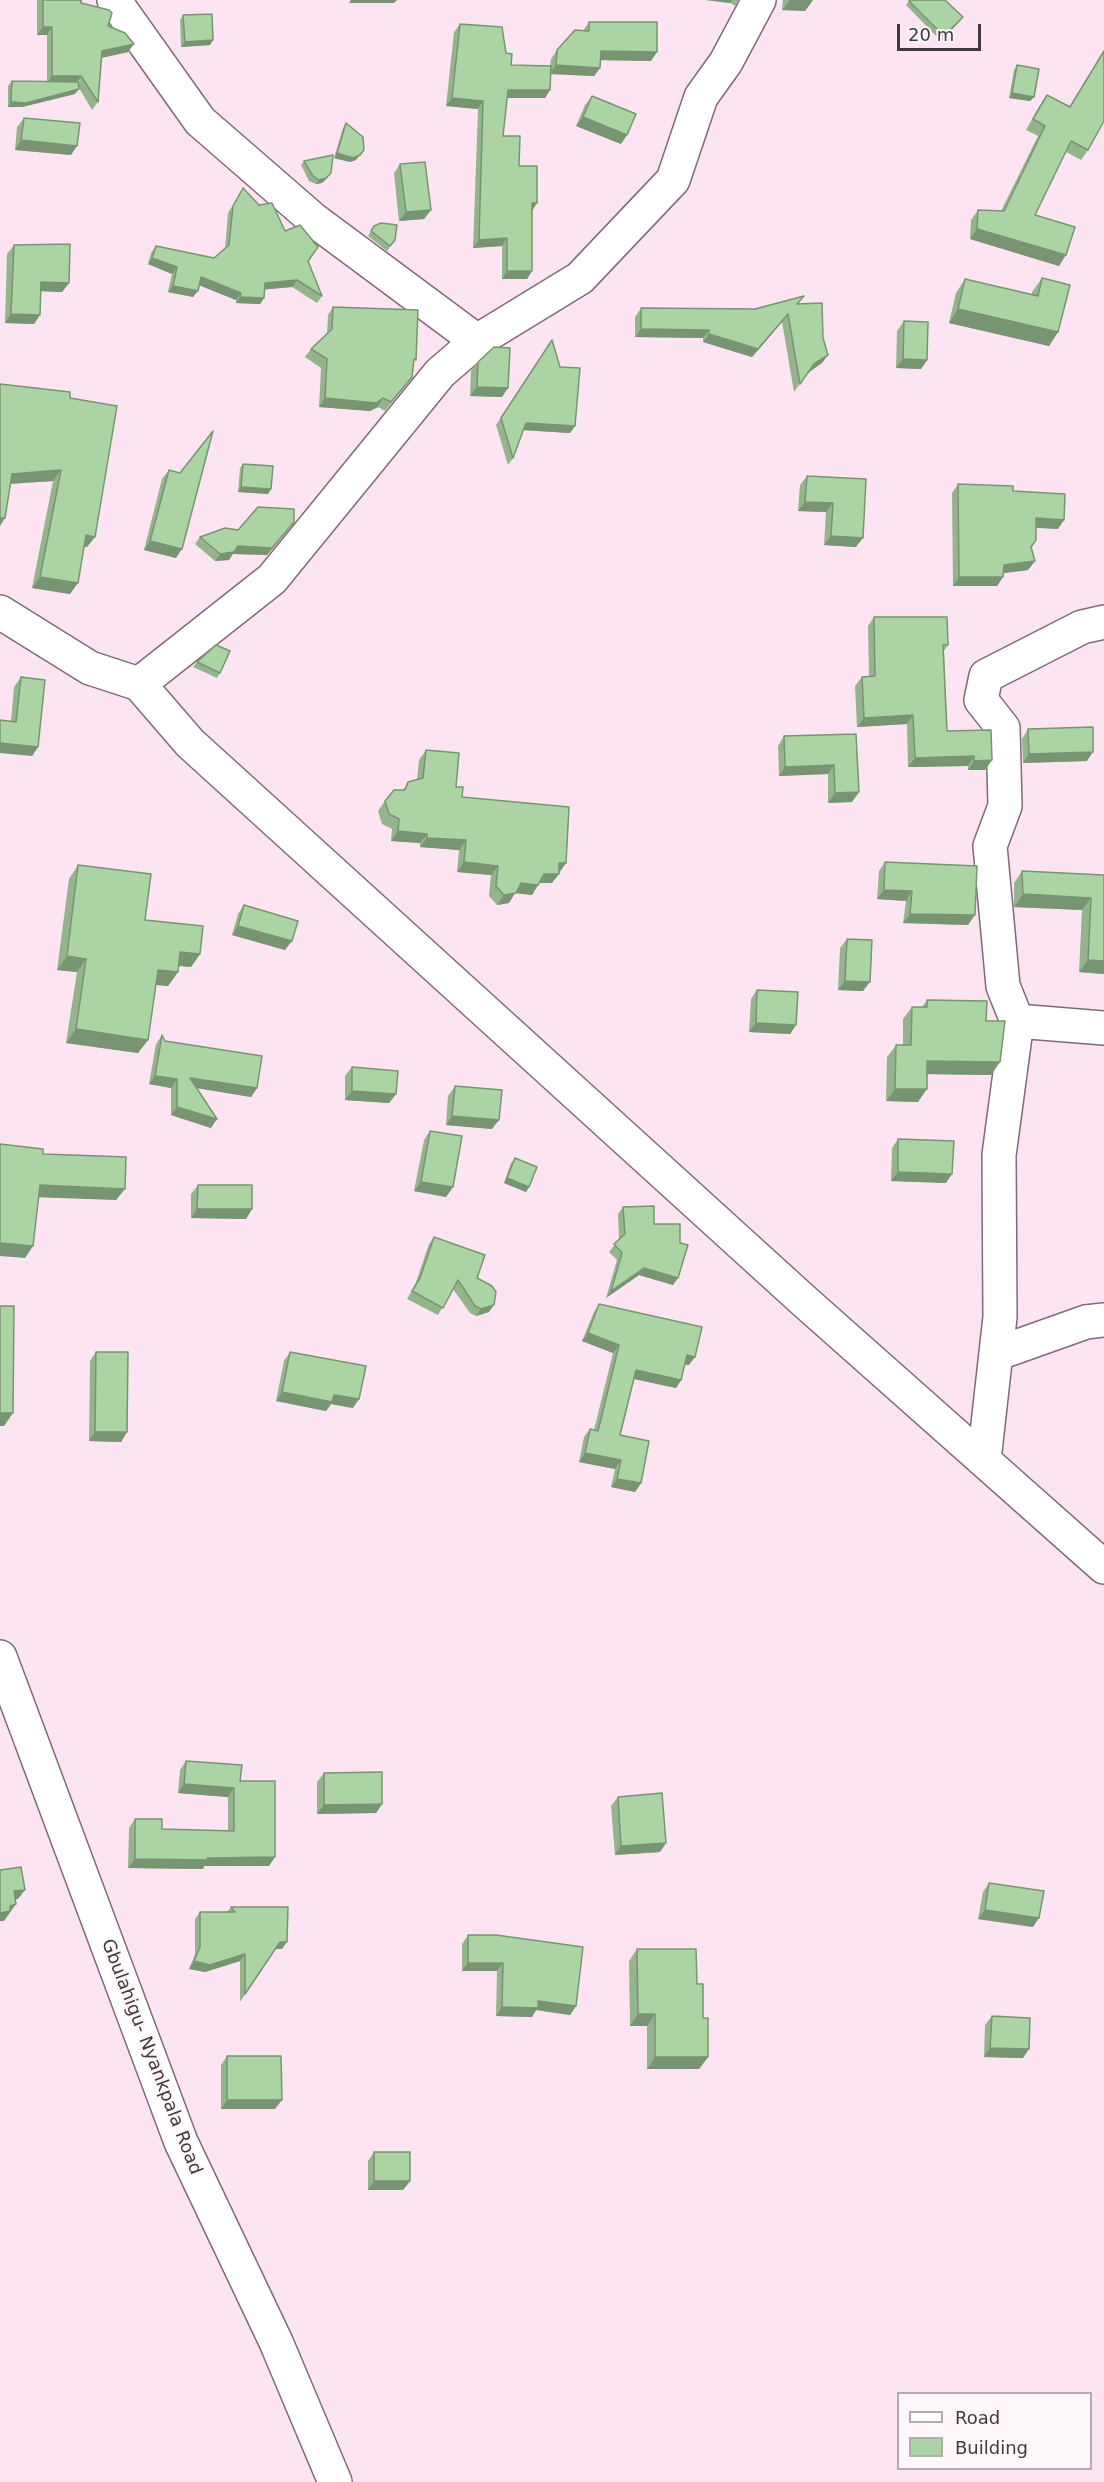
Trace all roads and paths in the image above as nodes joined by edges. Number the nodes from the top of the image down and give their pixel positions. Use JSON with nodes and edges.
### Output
{"nodes":[{"id":1,"x":114,"y":0,"type":"edge"},
{"id":2,"x":759,"y":0,"type":"edge"},
{"id":3,"x":477,"y":341,"type":"junction"},
{"id":4,"x":0,"y":612,"type":"edge"},
{"id":5,"x":1104,"y":622,"type":"edge"},
{"id":6,"x":139,"y":684,"type":"junction"},
{"id":7,"x":1017,"y":1021,"type":"junction"},
{"id":8,"x":1104,"y":1029,"type":"edge"},
{"id":9,"x":1104,"y":1320,"type":"edge"},
{"id":10,"x":996,"y":1354,"type":"junction"},
{"id":11,"x":984,"y":1460,"type":"junction"},
{"id":12,"x":1104,"y":1567,"type":"edge"},
{"id":13,"x":0,"y":1657,"type":"edge"},
{"id":14,"x":335,"y":2482,"type":"edge"}],
"edges":[{"from":1,"to":3,"type":"street"},
{"from":2,"to":3,"type":"street"},
{"from":3,"to":6,"type":"street"},
{"from":4,"to":6,"type":"street"},
{"from":5,"to":7,"type":"street"},
{"from":6,"to":11,"type":"street"},
{"from":7,"to":8,"type":"street"},
{"from":7,"to":10,"type":"street"},
{"from":9,"to":10,"type":"street"},
{"from":10,"to":11,"type":"street"},
{"from":11,"to":12,"type":"street"},
{"from":13,"to":14,"type":"street","name":"Gbulahigu- Nyankpala Road"}]}
